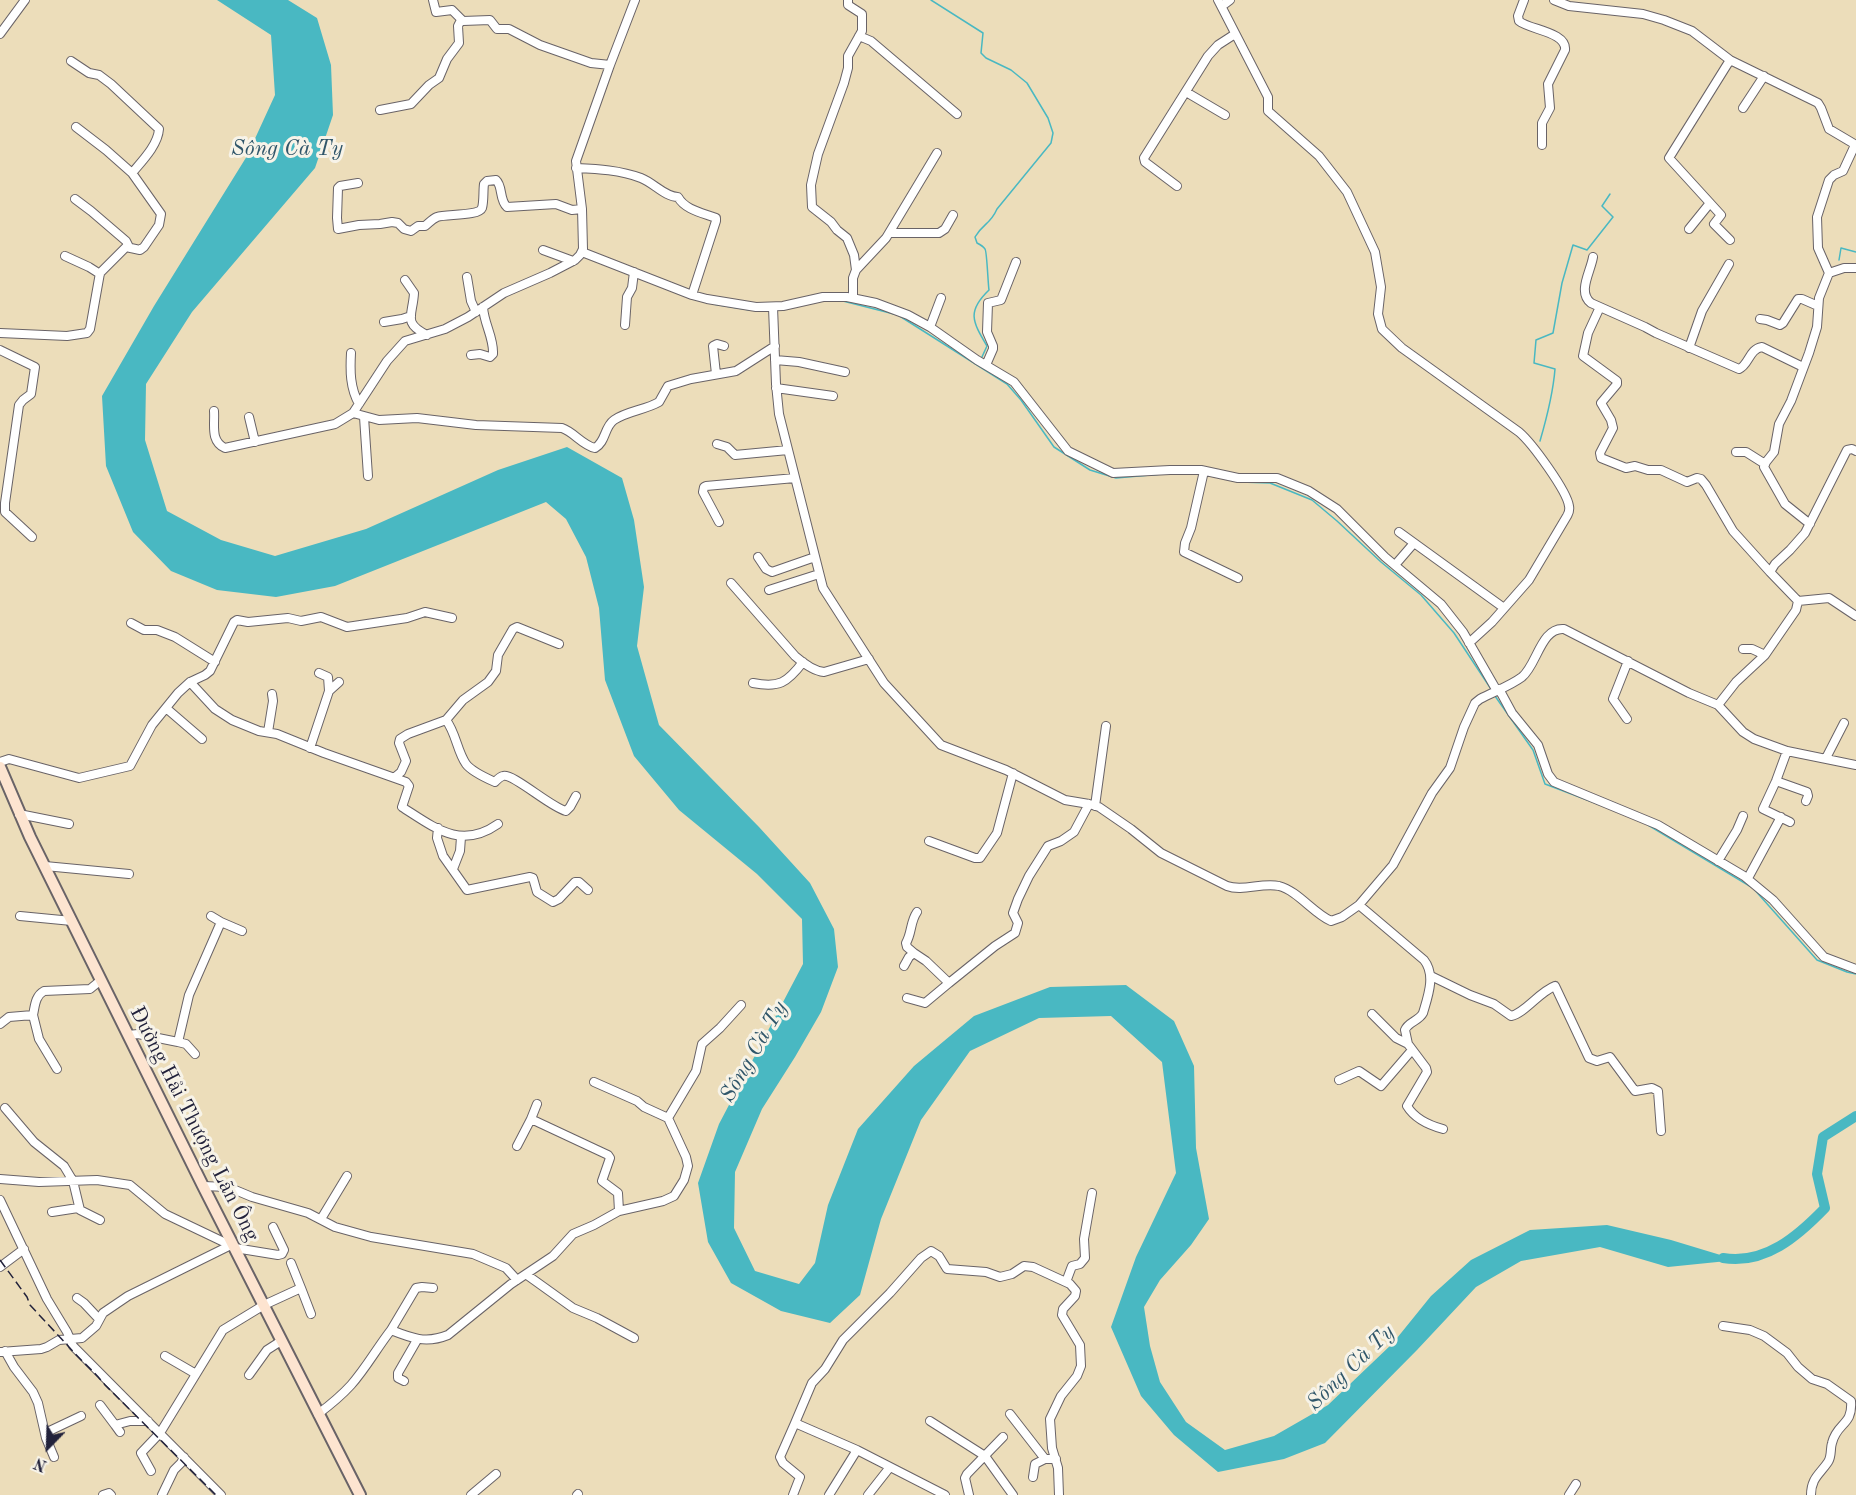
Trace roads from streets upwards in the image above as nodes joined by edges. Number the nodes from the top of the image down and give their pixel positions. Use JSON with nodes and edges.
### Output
{"nodes":[{"id":1,"x":26,"y":0,"type":"edge"},
{"id":2,"x":433,"y":0,"type":"edge"},
{"id":3,"x":635,"y":0,"type":"edge"},
{"id":4,"x":848,"y":0,"type":"edge"},
{"id":5,"x":1230,"y":0,"type":"edge"},
{"id":6,"x":1524,"y":0,"type":"edge"},
{"id":7,"x":1554,"y":0,"type":"edge"},
{"id":8,"x":1220,"y":3,"type":"edge"},
{"id":9,"x":461,"y":21,"type":"junction"},
{"id":10,"x":0,"y":34,"type":"edge"},
{"id":11,"x":1235,"y":34,"type":"junction"},
{"id":12,"x":859,"y":36,"type":"junction"},
{"id":13,"x":1730,"y":60,"type":"junction"},
{"id":14,"x":71,"y":61,"type":"dead end"},
{"id":15,"x":610,"y":65,"type":"junction"},
{"id":16,"x":1764,"y":76,"type":"junction"},
{"id":17,"x":1186,"y":92,"type":"junction"},
{"id":18,"x":1743,"y":108,"type":"dead end"},
{"id":19,"x":380,"y":110,"type":"dead end"},
{"id":20,"x":957,"y":114,"type":"dead end"},
{"id":21,"x":1225,"y":115,"type":"dead end"},
{"id":22,"x":76,"y":127,"type":"dead end"},
{"id":23,"x":1542,"y":145,"type":"dead end"},
{"id":24,"x":1856,"y":145,"type":"edge"},
{"id":25,"x":937,"y":153,"type":"dead end"},
{"id":26,"x":576,"y":168,"type":"junction"},
{"id":27,"x":132,"y":173,"type":"junction"},
{"id":28,"x":358,"y":183,"type":"dead end"},
{"id":29,"x":1177,"y":186,"type":"dead end"},
{"id":30,"x":75,"y":199,"type":"dead end"},
{"id":31,"x":1710,"y":203,"type":"junction"},
{"id":32,"x":582,"y":209,"type":"junction"},
{"id":33,"x":953,"y":215,"type":"dead end"},
{"id":34,"x":1689,"y":229,"type":"dead end"},
{"id":35,"x":890,"y":233,"type":"junction"},
{"id":36,"x":1730,"y":240,"type":"dead end"},
{"id":37,"x":129,"y":247,"type":"junction"},
{"id":38,"x":543,"y":250,"type":"dead end"},
{"id":39,"x":582,"y":252,"type":"junction"},
{"id":40,"x":65,"y":256,"type":"dead end"},
{"id":41,"x":1593,"y":257,"type":"dead end"},
{"id":42,"x":573,"y":261,"type":"junction"},
{"id":43,"x":1016,"y":262,"type":"dead end"},
{"id":44,"x":1729,"y":264,"type":"dead end"},
{"id":45,"x":1856,"y":268,"type":"edge"},
{"id":46,"x":856,"y":270,"type":"junction"},
{"id":47,"x":634,"y":272,"type":"junction"},
{"id":48,"x":1828,"y":273,"type":"junction"},
{"id":49,"x":100,"y":274,"type":"junction"},
{"id":50,"x":467,"y":277,"type":"dead end"},
{"id":51,"x":405,"y":280,"type":"dead end"},
{"id":52,"x":692,"y":295,"type":"junction"},
{"id":53,"x":853,"y":298,"type":"junction"},
{"id":54,"x":941,"y":298,"type":"dead end"},
{"id":55,"x":1818,"y":306,"type":"junction"},
{"id":56,"x":1600,"y":307,"type":"junction"},
{"id":57,"x":479,"y":310,"type":"junction"},
{"id":58,"x":774,"y":311,"type":"junction"},
{"id":59,"x":411,"y":316,"type":"junction"},
{"id":60,"x":1760,"y":319,"type":"dead end"},
{"id":61,"x":384,"y":322,"type":"dead end"},
{"id":62,"x":625,"y":325,"type":"dead end"},
{"id":63,"x":930,"y":327,"type":"junction"},
{"id":64,"x":0,"y":333,"type":"edge"},
{"id":65,"x":427,"y":335,"type":"junction"},
{"id":66,"x":724,"y":346,"type":"dead end"},
{"id":67,"x":775,"y":346,"type":"junction"},
{"id":68,"x":1689,"y":348,"type":"junction"},
{"id":69,"x":0,"y":350,"type":"edge"},
{"id":70,"x":351,"y":352,"type":"dead end"},
{"id":71,"x":471,"y":355,"type":"dead end"},
{"id":72,"x":775,"y":360,"type":"junction"},
{"id":73,"x":986,"y":365,"type":"junction"},
{"id":74,"x":1803,"y":367,"type":"junction"},
{"id":75,"x":845,"y":372,"type":"dead end"},
{"id":76,"x":716,"y":374,"type":"junction"},
{"id":77,"x":776,"y":388,"type":"junction"},
{"id":78,"x":833,"y":396,"type":"dead end"},
{"id":79,"x":359,"y":404,"type":"junction"},
{"id":80,"x":214,"y":411,"type":"dead end"},
{"id":81,"x":353,"y":413,"type":"junction"},
{"id":82,"x":249,"y":417,"type":"dead end"},
{"id":83,"x":364,"y":417,"type":"junction"},
{"id":84,"x":255,"y":442,"type":"junction"},
{"id":85,"x":717,"y":444,"type":"dead end"},
{"id":86,"x":788,"y":450,"type":"junction"},
{"id":87,"x":1856,"y":451,"type":"edge"},
{"id":88,"x":1736,"y":452,"type":"dead end"},
{"id":89,"x":1765,"y":464,"type":"junction"},
{"id":90,"x":1203,"y":474,"type":"junction"},
{"id":91,"x":368,"y":476,"type":"dead end"},
{"id":92,"x":795,"y":478,"type":"junction"},
{"id":93,"x":719,"y":522,"type":"dead end"},
{"id":94,"x":1810,"y":524,"type":"junction"},
{"id":95,"x":1400,"y":532,"type":"dead end"},
{"id":96,"x":32,"y":537,"type":"dead end"},
{"id":97,"x":1414,"y":543,"type":"junction"},
{"id":98,"x":758,"y":557,"type":"dead end"},
{"id":99,"x":815,"y":557,"type":"junction"},
{"id":100,"x":1395,"y":565,"type":"junction"},
{"id":101,"x":1770,"y":572,"type":"junction"},
{"id":102,"x":819,"y":574,"type":"junction"},
{"id":103,"x":1238,"y":578,"type":"dead end"},
{"id":104,"x":731,"y":583,"type":"dead end"},
{"id":105,"x":769,"y":590,"type":"dead end"},
{"id":106,"x":1798,"y":601,"type":"junction"},
{"id":107,"x":1504,"y":608,"type":"junction"},
{"id":108,"x":1856,"y":616,"type":"edge"},
{"id":109,"x":452,"y":618,"type":"dead end"},
{"id":110,"x":130,"y":623,"type":"dead end"},
{"id":111,"x":559,"y":644,"type":"dead end"},
{"id":112,"x":1469,"y":644,"type":"junction"},
{"id":113,"x":1743,"y":649,"type":"dead end"},
{"id":114,"x":1765,"y":655,"type":"junction"},
{"id":115,"x":869,"y":659,"type":"junction"},
{"id":116,"x":1628,"y":661,"type":"junction"},
{"id":117,"x":215,"y":662,"type":"junction"},
{"id":118,"x":803,"y":662,"type":"junction"},
{"id":119,"x":319,"y":673,"type":"dead end"},
{"id":120,"x":190,"y":682,"type":"junction"},
{"id":121,"x":339,"y":682,"type":"dead end"},
{"id":122,"x":753,"y":683,"type":"dead end"},
{"id":123,"x":1498,"y":690,"type":"junction"},
{"id":124,"x":329,"y":691,"type":"junction"},
{"id":125,"x":272,"y":694,"type":"dead end"},
{"id":126,"x":1718,"y":705,"type":"junction"},
{"id":127,"x":166,"y":708,"type":"junction"},
{"id":128,"x":1626,"y":719,"type":"dead end"},
{"id":129,"x":447,"y":720,"type":"junction"},
{"id":130,"x":1844,"y":723,"type":"dead end"},
{"id":131,"x":1106,"y":726,"type":"dead end"},
{"id":132,"x":268,"y":732,"type":"junction"},
{"id":133,"x":202,"y":739,"type":"dead end"},
{"id":134,"x":310,"y":748,"type":"junction"},
{"id":135,"x":1787,"y":751,"type":"junction"},
{"id":136,"x":1826,"y":758,"type":"junction"},
{"id":137,"x":1856,"y":765,"type":"edge"},
{"id":138,"x":0,"y":768,"type":"edge"},
{"id":139,"x":1013,"y":773,"type":"junction"},
{"id":140,"x":395,"y":777,"type":"junction"},
{"id":141,"x":1776,"y":782,"type":"junction"},
{"id":142,"x":576,"y":796,"type":"dead end"},
{"id":143,"x":1806,"y":801,"type":"dead end"},
{"id":144,"x":1092,"y":805,"type":"junction"},
{"id":145,"x":20,"y":814,"type":"junction"},
{"id":146,"x":1743,"y":816,"type":"dead end"},
{"id":147,"x":1781,"y":817,"type":"junction"},
{"id":148,"x":1790,"y":822,"type":"dead end"},
{"id":149,"x":498,"y":824,"type":"dead end"},
{"id":150,"x":69,"y":825,"type":"dead end"},
{"id":151,"x":438,"y":828,"type":"junction"},
{"id":152,"x":461,"y":837,"type":"junction"},
{"id":153,"x":929,"y":841,"type":"dead end"},
{"id":154,"x":1718,"y":861,"type":"junction"},
{"id":155,"x":45,"y":866,"type":"junction"},
{"id":156,"x":453,"y":869,"type":"junction"},
{"id":157,"x":129,"y":874,"type":"dead end"},
{"id":158,"x":1748,"y":878,"type":"junction"},
{"id":159,"x":588,"y":890,"type":"dead end"},
{"id":160,"x":1359,"y":905,"type":"junction"},
{"id":161,"x":917,"y":912,"type":"dead end"},
{"id":162,"x":20,"y":916,"type":"dead end"},
{"id":163,"x":211,"y":916,"type":"dead end"},
{"id":164,"x":72,"y":921,"type":"junction"},
{"id":165,"x":221,"y":922,"type":"junction"},
{"id":166,"x":242,"y":931,"type":"dead end"},
{"id":167,"x":914,"y":953,"type":"junction"},
{"id":168,"x":904,"y":966,"type":"dead end"},
{"id":169,"x":1856,"y":969,"type":"edge"},
{"id":170,"x":1431,"y":976,"type":"junction"},
{"id":171,"x":101,"y":980,"type":"junction"},
{"id":172,"x":949,"y":983,"type":"junction"},
{"id":173,"x":908,"y":998,"type":"dead end"},
{"id":174,"x":741,"y":1005,"type":"dead end"},
{"id":175,"x":1372,"y":1014,"type":"dead end"},
{"id":176,"x":33,"y":1015,"type":"junction"},
{"id":177,"x":0,"y":1024,"type":"edge"},
{"id":178,"x":128,"y":1035,"type":"junction"},
{"id":179,"x":178,"y":1042,"type":"junction"},
{"id":180,"x":1410,"y":1047,"type":"junction"},
{"id":181,"x":195,"y":1054,"type":"dead end"},
{"id":182,"x":57,"y":1069,"type":"dead end"},
{"id":183,"x":1339,"y":1080,"type":"dead end"},
{"id":184,"x":594,"y":1082,"type":"dead end"},
{"id":185,"x":537,"y":1104,"type":"dead end"},
{"id":186,"x":5,"y":1108,"type":"dead end"},
{"id":187,"x":531,"y":1119,"type":"junction"},
{"id":188,"x":668,"y":1119,"type":"junction"},
{"id":189,"x":1443,"y":1129,"type":"dead end"},
{"id":190,"x":1661,"y":1131,"type":"dead end"},
{"id":191,"x":517,"y":1146,"type":"dead end"},
{"id":192,"x":347,"y":1176,"type":"dead end"},
{"id":193,"x":0,"y":1179,"type":"edge"},
{"id":194,"x":73,"y":1181,"type":"junction"},
{"id":195,"x":203,"y":1186,"type":"junction"},
{"id":196,"x":1092,"y":1193,"type":"dead end"},
{"id":197,"x":0,"y":1200,"type":"edge"},
{"id":198,"x":78,"y":1208,"type":"junction"},
{"id":199,"x":620,"y":1211,"type":"junction"},
{"id":200,"x":52,"y":1212,"type":"dead end"},
{"id":201,"x":321,"y":1219,"type":"junction"},
{"id":202,"x":100,"y":1220,"type":"dead end"},
{"id":203,"x":273,"y":1227,"type":"dead end"},
{"id":204,"x":232,"y":1246,"type":"junction"},
{"id":205,"x":24,"y":1250,"type":"junction"},
{"id":206,"x":291,"y":1263,"type":"dead end"},
{"id":207,"x":0,"y":1267,"type":"edge"},
{"id":208,"x":527,"y":1275,"type":"junction"},
{"id":209,"x":518,"y":1280,"type":"junction"},
{"id":210,"x":1066,"y":1282,"type":"junction"},
{"id":211,"x":301,"y":1288,"type":"junction"},
{"id":212,"x":433,"y":1288,"type":"dead end"},
{"id":213,"x":77,"y":1298,"type":"dead end"},
{"id":214,"x":264,"y":1305,"type":"junction"},
{"id":215,"x":311,"y":1314,"type":"dead end"},
{"id":216,"x":99,"y":1319,"type":"junction"},
{"id":217,"x":1723,"y":1326,"type":"dead end"},
{"id":218,"x":392,"y":1330,"type":"junction"},
{"id":219,"x":634,"y":1338,"type":"dead end"},
{"id":220,"x":71,"y":1340,"type":"junction"},
{"id":221,"x":417,"y":1340,"type":"junction"},
{"id":222,"x":281,"y":1341,"type":"junction"},
{"id":223,"x":2,"y":1352,"type":"edge"},
{"id":224,"x":165,"y":1356,"type":"dead end"},
{"id":225,"x":196,"y":1374,"type":"junction"},
{"id":226,"x":249,"y":1375,"type":"dead end"},
{"id":227,"x":404,"y":1381,"type":"dead end"},
{"id":228,"x":100,"y":1405,"type":"dead end"},
{"id":229,"x":318,"y":1414,"type":"junction"},
{"id":230,"x":1011,"y":1414,"type":"dead end"},
{"id":231,"x":81,"y":1416,"type":"dead end"},
{"id":232,"x":148,"y":1421,"type":"junction"},
{"id":233,"x":930,"y":1421,"type":"dead end"},
{"id":234,"x":795,"y":1423,"type":"junction"},
{"id":235,"x":160,"y":1433,"type":"junction"},
{"id":236,"x":45,"y":1434,"type":"junction"},
{"id":237,"x":1002,"y":1437,"type":"dead end"},
{"id":238,"x":857,"y":1450,"type":"junction"},
{"id":239,"x":54,"y":1456,"type":"dead end"},
{"id":240,"x":985,"y":1456,"type":"junction"},
{"id":241,"x":184,"y":1457,"type":"junction"},
{"id":242,"x":1056,"y":1458,"type":"junction"},
{"id":243,"x":1045,"y":1459,"type":"junction"},
{"id":244,"x":890,"y":1467,"type":"junction"},
{"id":245,"x":151,"y":1471,"type":"dead end"},
{"id":246,"x":496,"y":1474,"type":"dead end"},
{"id":247,"x":1033,"y":1478,"type":"dead end"},
{"id":248,"x":1576,"y":1485,"type":"dead end"},
{"id":249,"x":966,"y":1494,"type":"edge"},
{"id":250,"x":103,"y":1495,"type":"edge"},
{"id":251,"x":111,"y":1495,"type":"edge"},
{"id":252,"x":162,"y":1495,"type":"edge"},
{"id":253,"x":221,"y":1495,"type":"edge"},
{"id":254,"x":360,"y":1495,"type":"edge"},
{"id":255,"x":471,"y":1495,"type":"edge"},
{"id":256,"x":793,"y":1495,"type":"edge"},
{"id":257,"x":829,"y":1495,"type":"edge"},
{"id":258,"x":868,"y":1495,"type":"edge"},
{"id":259,"x":945,"y":1495,"type":"edge"},
{"id":260,"x":1013,"y":1495,"type":"edge"},
{"id":261,"x":1059,"y":1495,"type":"edge"},
{"id":262,"x":1569,"y":1495,"type":"edge"},
{"id":263,"x":1811,"y":1495,"type":"edge"}],
"edges":[{"from":1,"to":10,"type":"street"},
{"from":2,"to":9,"type":"street"},
{"from":3,"to":15,"type":"street"},
{"from":4,"to":12,"type":"street"},
{"from":5,"to":8,"type":"street"},
{"from":6,"to":23,"type":"street"},
{"from":7,"to":13,"type":"street"},
{"from":8,"to":11,"type":"street"},
{"from":9,"to":15,"type":"street"},
{"from":9,"to":19,"type":"street"},
{"from":11,"to":17,"type":"street"},
{"from":11,"to":107,"type":"street"},
{"from":12,"to":20,"type":"street"},
{"from":12,"to":46,"type":"street"},
{"from":13,"to":16,"type":"street"},
{"from":13,"to":31,"type":"street"},
{"from":14,"to":27,"type":"street"},
{"from":15,"to":26,"type":"street"},
{"from":16,"to":18,"type":"street"},
{"from":16,"to":24,"type":"street"},
{"from":17,"to":21,"type":"street"},
{"from":17,"to":29,"type":"street"},
{"from":22,"to":27,"type":"street"},
{"from":24,"to":48,"type":"street"},
{"from":25,"to":35,"type":"street"},
{"from":26,"to":32,"type":"street"},
{"from":26,"to":52,"type":"street"},
{"from":27,"to":37,"type":"street"},
{"from":28,"to":32,"type":"street"},
{"from":30,"to":37,"type":"street"},
{"from":31,"to":34,"type":"street"},
{"from":31,"to":36,"type":"street"},
{"from":32,"to":39,"type":"street"},
{"from":33,"to":35,"type":"street"},
{"from":35,"to":46,"type":"street"},
{"from":37,"to":49,"type":"street"},
{"from":38,"to":42,"type":"street"},
{"from":39,"to":42,"type":"street"},
{"from":39,"to":47,"type":"street"},
{"from":40,"to":49,"type":"street"},
{"from":41,"to":56,"type":"street"},
{"from":42,"to":57,"type":"street"},
{"from":43,"to":73,"type":"street"},
{"from":44,"to":68,"type":"street"},
{"from":45,"to":48,"type":"street"},
{"from":46,"to":53,"type":"street"},
{"from":47,"to":52,"type":"street"},
{"from":47,"to":62,"type":"street"},
{"from":48,"to":55,"type":"street"},
{"from":49,"to":64,"type":"street"},
{"from":50,"to":57,"type":"street"},
{"from":51,"to":59,"type":"street"},
{"from":52,"to":58,"type":"street"},
{"from":53,"to":58,"type":"street"},
{"from":53,"to":63,"type":"street"},
{"from":54,"to":63,"type":"street"},
{"from":55,"to":60,"type":"street"},
{"from":55,"to":74,"type":"street"},
{"from":56,"to":68,"type":"street"},
{"from":56,"to":101,"type":"street"},
{"from":57,"to":65,"type":"street"},
{"from":57,"to":71,"type":"street"},
{"from":58,"to":67,"type":"street"},
{"from":59,"to":61,"type":"street"},
{"from":59,"to":65,"type":"street"},
{"from":63,"to":73,"type":"street"},
{"from":65,"to":79,"type":"street"},
{"from":66,"to":76,"type":"street"},
{"from":67,"to":72,"type":"street"},
{"from":67,"to":76,"type":"street"},
{"from":68,"to":74,"type":"street"},
{"from":69,"to":96,"type":"street"},
{"from":70,"to":79,"type":"street"},
{"from":72,"to":75,"type":"street"},
{"from":72,"to":77,"type":"street"},
{"from":73,"to":90,"type":"street"},
{"from":74,"to":89,"type":"street"},
{"from":76,"to":83,"type":"street"},
{"from":77,"to":78,"type":"street"},
{"from":77,"to":86,"type":"street"},
{"from":79,"to":81,"type":"street"},
{"from":80,"to":84,"type":"street"},
{"from":81,"to":83,"type":"street"},
{"from":81,"to":84,"type":"street"},
{"from":82,"to":84,"type":"street"},
{"from":83,"to":91,"type":"street"},
{"from":85,"to":86,"type":"street"},
{"from":86,"to":92,"type":"street"},
{"from":87,"to":94,"type":"street"},
{"from":88,"to":89,"type":"street"},
{"from":89,"to":94,"type":"street"},
{"from":90,"to":100,"type":"street"},
{"from":90,"to":103,"type":"street"},
{"from":92,"to":93,"type":"street"},
{"from":92,"to":99,"type":"street"},
{"from":94,"to":101,"type":"street"},
{"from":95,"to":97,"type":"street"},
{"from":97,"to":100,"type":"street"},
{"from":97,"to":107,"type":"street"},
{"from":98,"to":99,"type":"street"},
{"from":99,"to":102,"type":"street"},
{"from":100,"to":112,"type":"street"},
{"from":101,"to":106,"type":"street"},
{"from":102,"to":105,"type":"street"},
{"from":102,"to":115,"type":"street"},
{"from":104,"to":118,"type":"street"},
{"from":106,"to":108,"type":"street"},
{"from":106,"to":114,"type":"street"},
{"from":107,"to":112,"type":"street"},
{"from":109,"to":117,"type":"street"},
{"from":110,"to":117,"type":"street"},
{"from":111,"to":129,"type":"street"},
{"from":112,"to":123,"type":"street"},
{"from":113,"to":114,"type":"street"},
{"from":114,"to":126,"type":"street"},
{"from":115,"to":118,"type":"street"},
{"from":115,"to":139,"type":"street"},
{"from":116,"to":123,"type":"street"},
{"from":116,"to":126,"type":"street"},
{"from":116,"to":128,"type":"street"},
{"from":117,"to":120,"type":"street"},
{"from":118,"to":122,"type":"street"},
{"from":119,"to":124,"type":"street"},
{"from":120,"to":127,"type":"street"},
{"from":120,"to":132,"type":"street"},
{"from":121,"to":124,"type":"street"},
{"from":123,"to":154,"type":"street"},
{"from":123,"to":160,"type":"street"},
{"from":124,"to":134,"type":"street"},
{"from":125,"to":132,"type":"street"},
{"from":126,"to":135,"type":"street"},
{"from":127,"to":133,"type":"street"},
{"from":127,"to":138,"type":"street"},
{"from":129,"to":140,"type":"street"},
{"from":129,"to":142,"type":"street"},
{"from":130,"to":136,"type":"street"},
{"from":131,"to":144,"type":"street"},
{"from":132,"to":134,"type":"street"},
{"from":134,"to":140,"type":"street"},
{"from":135,"to":136,"type":"street"},
{"from":135,"to":141,"type":"street"},
{"from":136,"to":137,"type":"street"},
{"from":138,"to":145,"type":"street","name":"Đường Hải Thượng Lãn Ông"},
{"from":139,"to":144,"type":"street"},
{"from":139,"to":153,"type":"street"},
{"from":140,"to":151,"type":"street"},
{"from":141,"to":143,"type":"street"},
{"from":141,"to":147,"type":"street"},
{"from":144,"to":160,"type":"street"},
{"from":144,"to":172,"type":"street"},
{"from":145,"to":150,"type":"street"},
{"from":145,"to":155,"type":"street","name":"Đường Hải Thượng Lãn Ông"},
{"from":146,"to":154,"type":"street"},
{"from":147,"to":148,"type":"street"},
{"from":147,"to":158,"type":"street"},
{"from":149,"to":152,"type":"street"},
{"from":151,"to":152,"type":"street"},
{"from":151,"to":156,"type":"street"},
{"from":152,"to":156,"type":"street"},
{"from":154,"to":158,"type":"street"},
{"from":155,"to":157,"type":"street"},
{"from":155,"to":164,"type":"street","name":"Đường Hải Thượng Lãn Ông"},
{"from":156,"to":159,"type":"street"},
{"from":158,"to":169,"type":"street"},
{"from":160,"to":170,"type":"street"},
{"from":161,"to":167,"type":"street"},
{"from":162,"to":164,"type":"street"},
{"from":163,"to":165,"type":"street"},
{"from":164,"to":171,"type":"street","name":"Đường Hải Thượng Lãn Ông"},
{"from":165,"to":166,"type":"street"},
{"from":165,"to":179,"type":"street"},
{"from":167,"to":168,"type":"street"},
{"from":167,"to":172,"type":"street"},
{"from":170,"to":180,"type":"street"},
{"from":170,"to":190,"type":"street"},
{"from":171,"to":176,"type":"street"},
{"from":171,"to":178,"type":"street","name":"Đường Hải Thượng Lãn Ông"},
{"from":172,"to":173,"type":"street"},
{"from":174,"to":188,"type":"street"},
{"from":175,"to":180,"type":"street"},
{"from":176,"to":177,"type":"street"},
{"from":176,"to":182,"type":"street"},
{"from":178,"to":179,"type":"street"},
{"from":178,"to":195,"type":"street","name":"Đường Hải Thượng Lãn Ông"},
{"from":179,"to":181,"type":"street"},
{"from":180,"to":183,"type":"street"},
{"from":180,"to":189,"type":"street"},
{"from":184,"to":188,"type":"street"},
{"from":185,"to":187,"type":"street"},
{"from":186,"to":194,"type":"street"},
{"from":187,"to":191,"type":"street"},
{"from":187,"to":199,"type":"street"},
{"from":188,"to":199,"type":"street"},
{"from":192,"to":201,"type":"street"},
{"from":193,"to":194,"type":"street"},
{"from":194,"to":198,"type":"street"},
{"from":194,"to":204,"type":"street"},
{"from":195,"to":201,"type":"street"},
{"from":195,"to":204,"type":"street","name":"Đường Hải Thượng Lãn Ông"},
{"from":196,"to":210,"type":"street"},
{"from":197,"to":205,"type":"street"},
{"from":198,"to":200,"type":"street"},
{"from":198,"to":202,"type":"street"},
{"from":199,"to":208,"type":"street"},
{"from":201,"to":209,"type":"street"},
{"from":203,"to":204,"type":"street"},
{"from":204,"to":214,"type":"street","name":"Đường Hải Thượng Lãn Ông"},
{"from":204,"to":216,"type":"street"},
{"from":205,"to":207,"type":"street"},
{"from":205,"to":220,"type":"street"},
{"from":206,"to":211,"type":"street"},
{"from":208,"to":209,"type":"street"},
{"from":208,"to":219,"type":"street"},
{"from":209,"to":221,"type":"street"},
{"from":210,"to":234,"type":"street"},
{"from":210,"to":242,"type":"street"},
{"from":211,"to":214,"type":"street"},
{"from":211,"to":215,"type":"street"},
{"from":212,"to":218,"type":"street"},
{"from":213,"to":216,"type":"street"},
{"from":214,"to":222,"type":"street","name":"Đường Hải Thượng Lãn Ông"},
{"from":214,"to":225,"type":"street"},
{"from":216,"to":220,"type":"street"},
{"from":217,"to":263,"type":"street"},
{"from":218,"to":221,"type":"street"},
{"from":218,"to":229,"type":"street"},
{"from":220,"to":223,"type":"street"},
{"from":220,"to":232,"type":"street"},
{"from":221,"to":227,"type":"street"},
{"from":222,"to":226,"type":"street"},
{"from":222,"to":229,"type":"street","name":"Đường Hải Thượng Lãn Ông"},
{"from":223,"to":236,"type":"street"},
{"from":224,"to":225,"type":"street"},
{"from":225,"to":235,"type":"street"},
{"from":228,"to":232,"type":"street"},
{"from":229,"to":254,"type":"street","name":"Đường Hải Thượng Lãn Ông"},
{"from":230,"to":243,"type":"street"},
{"from":231,"to":236,"type":"street"},
{"from":232,"to":235,"type":"street"},
{"from":233,"to":240,"type":"street"},
{"from":234,"to":238,"type":"street"},
{"from":234,"to":256,"type":"street"},
{"from":235,"to":241,"type":"street"},
{"from":235,"to":245,"type":"street"},
{"from":236,"to":239,"type":"street"},
{"from":237,"to":240,"type":"street"},
{"from":238,"to":244,"type":"street"},
{"from":238,"to":257,"type":"street"},
{"from":240,"to":249,"type":"street"},
{"from":240,"to":260,"type":"street"},
{"from":241,"to":252,"type":"street"},
{"from":241,"to":253,"type":"street"},
{"from":242,"to":243,"type":"street"},
{"from":242,"to":261,"type":"street"},
{"from":243,"to":247,"type":"street"},
{"from":244,"to":258,"type":"street"},
{"from":244,"to":259,"type":"street"},
{"from":246,"to":255,"type":"street"},
{"from":248,"to":262,"type":"street"},
{"from":250,"to":251,"type":"street"}]}
